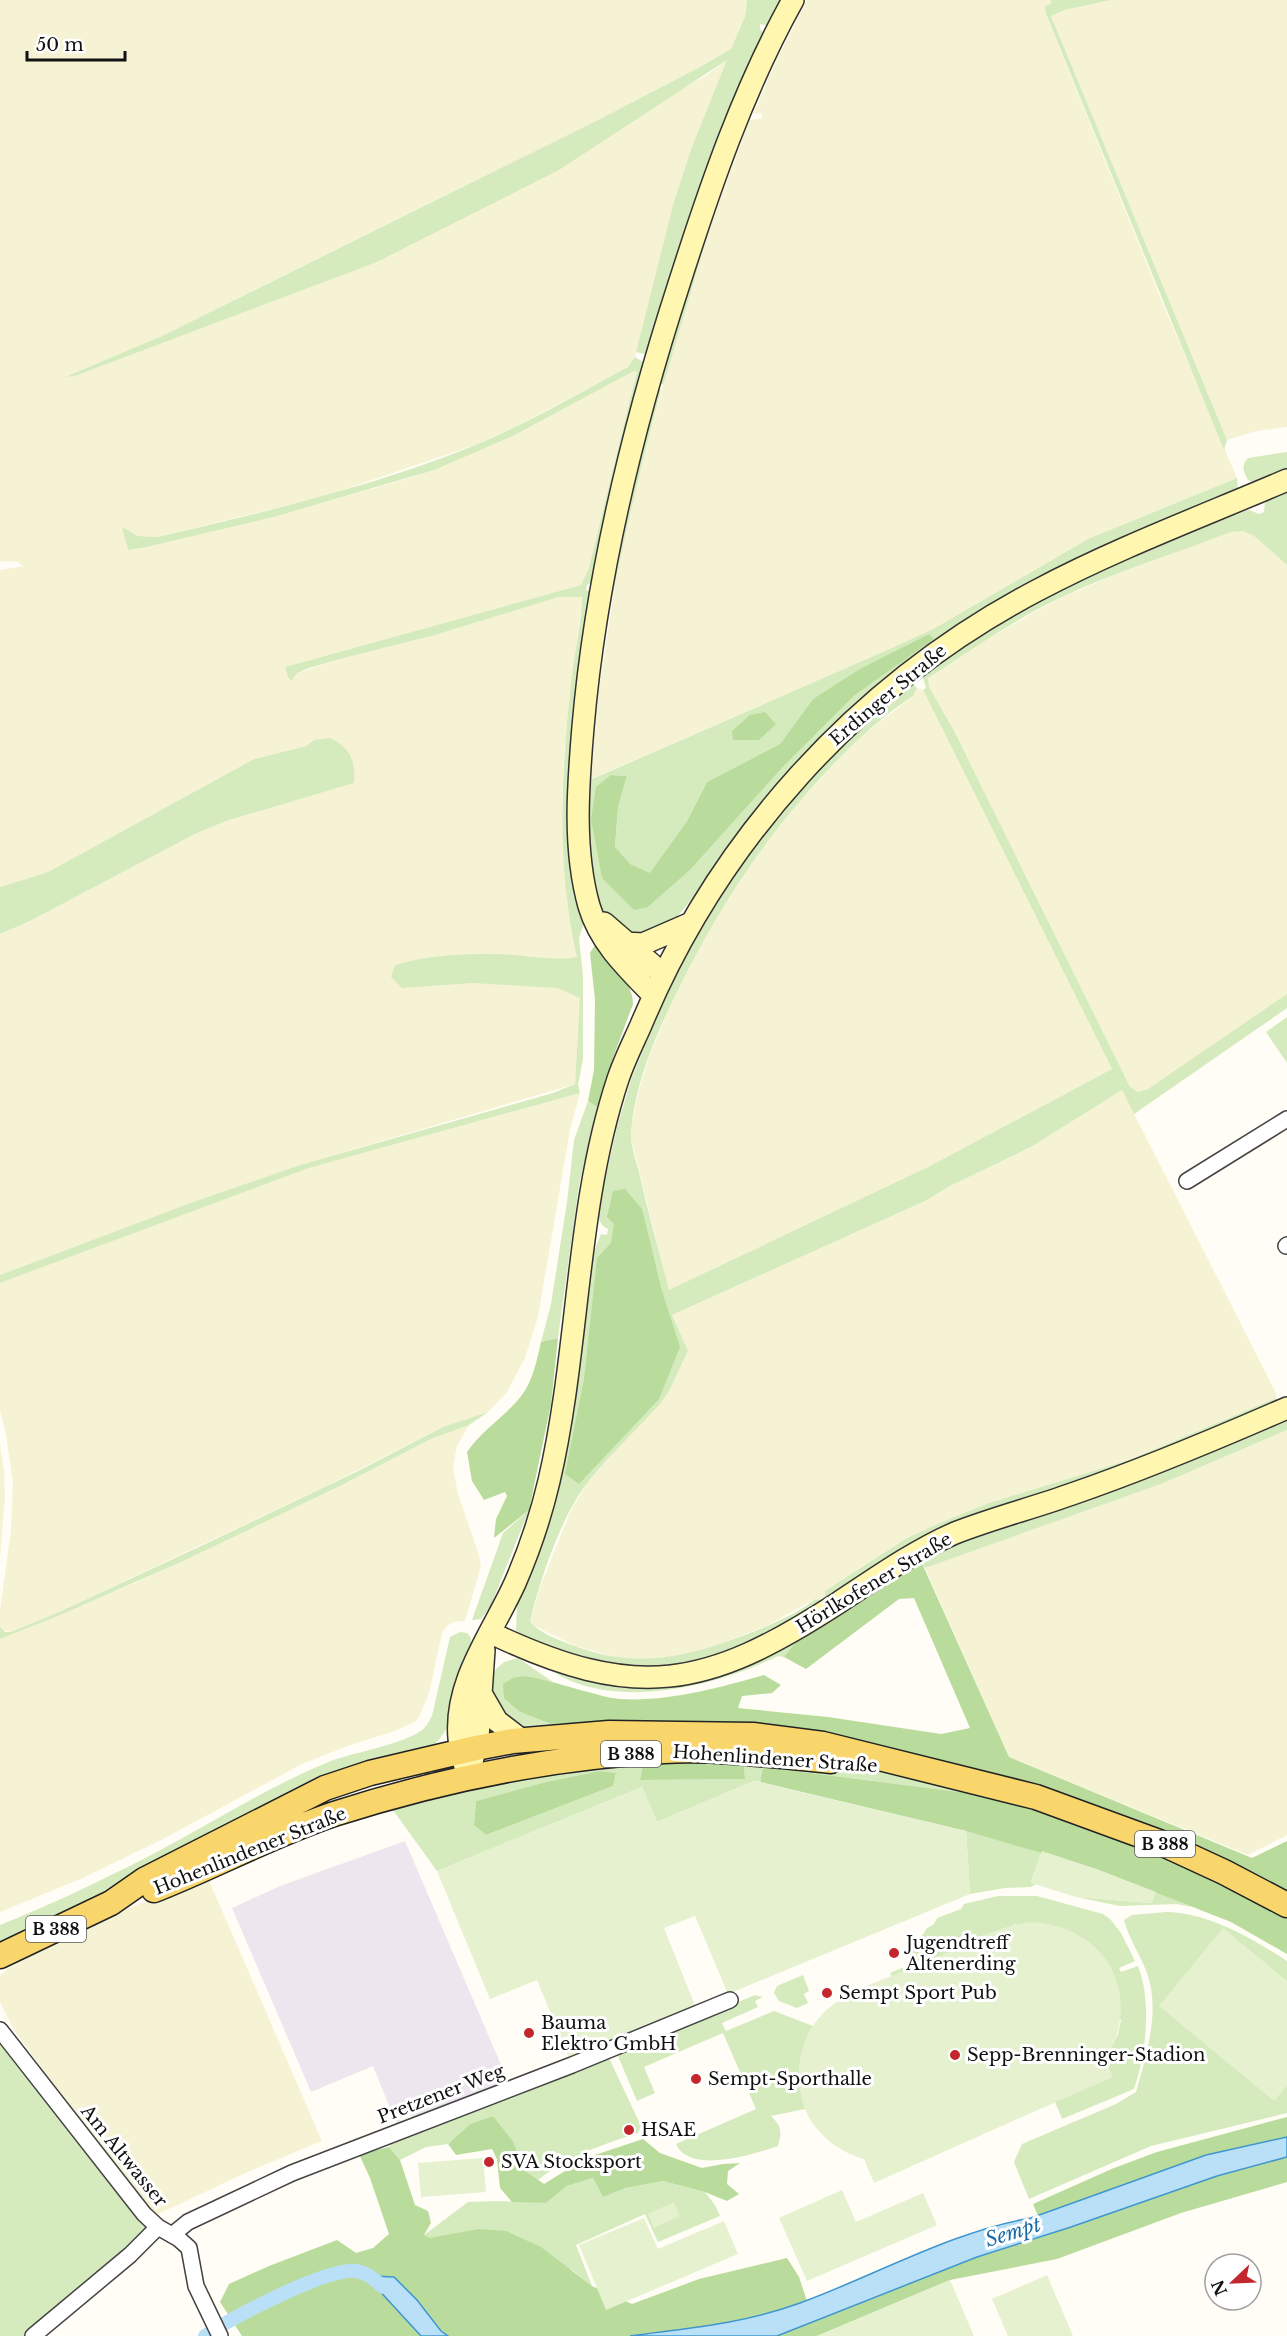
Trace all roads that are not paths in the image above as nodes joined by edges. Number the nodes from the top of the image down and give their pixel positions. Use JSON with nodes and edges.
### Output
{"nodes":[{"id":1,"x":793,"y":0,"type":"edge"},
{"id":2,"x":1287,"y":480,"type":"edge"},
{"id":3,"x":588,"y":904,"type":"junction"},
{"id":4,"x":689,"y":924,"type":"junction"},
{"id":5,"x":625,"y":943,"type":"junction"},
{"id":6,"x":663,"y":974,"type":"junction"},
{"id":7,"x":653,"y":995,"type":"junction"},
{"id":8,"x":1287,"y":1119,"type":"edge"},
{"id":9,"x":1187,"y":1181,"type":"dead end"},
{"id":10,"x":1287,"y":1408,"type":"edge"},
{"id":11,"x":488,"y":1638,"type":"junction"},
{"id":12,"x":482,"y":1695,"type":"junction"},
{"id":13,"x":522,"y":1740,"type":"junction"},
{"id":14,"x":468,"y":1749,"type":"junction"},
{"id":15,"x":923,"y":1770,"type":"junction"},
{"id":16,"x":468,"y":1778,"type":"junction"},
{"id":17,"x":111,"y":1902,"type":"junction"},
{"id":18,"x":1287,"y":1905,"type":"edge"},
{"id":19,"x":0,"y":1956,"type":"edge"},
{"id":20,"x":730,"y":2000,"type":"dead end"},
{"id":21,"x":0,"y":2029,"type":"edge"},
{"id":22,"x":165,"y":2231,"type":"junction"},
{"id":23,"x":33,"y":2336,"type":"edge"},
{"id":24,"x":220,"y":2336,"type":"edge"}],
"edges":[{"from":1,"to":3,"type":"street"},
{"from":2,"to":4,"type":"street","name":"Erdinger Straße"},
{"from":3,"to":5,"type":"street"},
{"from":3,"to":7,"type":"street"},
{"from":4,"to":5,"type":"street"},
{"from":4,"to":6,"type":"street","name":"Erdinger Straße"},
{"from":5,"to":6,"type":"street"},
{"from":6,"to":7,"type":"street","name":"Erdinger Straße"},
{"from":7,"to":11,"type":"street","name":"Erdinger Straße"},
{"from":8,"to":9,"type":"street"},
{"from":10,"to":11,"type":"street","name":"Hörlkofener Straße"},
{"from":11,"to":12,"type":"street"},
{"from":11,"to":14,"type":"street","name":"Erdinger Straße"},
{"from":12,"to":13,"type":"street"},
{"from":12,"to":14,"type":"street"},
{"from":13,"to":14,"type":"main road","number":"B 388"},
{"from":13,"to":15,"type":"main road","number":"B 388"},
{"from":14,"to":16,"type":"street"},
{"from":14,"to":17,"type":"main road","name":"Hohenlindener Straße","number":"B 388"},
{"from":15,"to":16,"type":"main road","name":"Hohenlindener Straße","number":"B 388"},
{"from":15,"to":18,"type":"main road","number":"B 388"},
{"from":16,"to":17,"type":"main road","name":"Hohenlindener Straße","number":"B 388"},
{"from":17,"to":19,"type":"main road","name":"Hohenlindener Straße","number":"B 388"},
{"from":20,"to":22,"type":"street","name":"Pretzener Weg"},
{"from":21,"to":22,"type":"street","name":"Am Altwasser"},
{"from":22,"to":23,"type":"street","name":"Pretzener Weg"},
{"from":22,"to":24,"type":"street","name":"Am Altwasser"}]}
